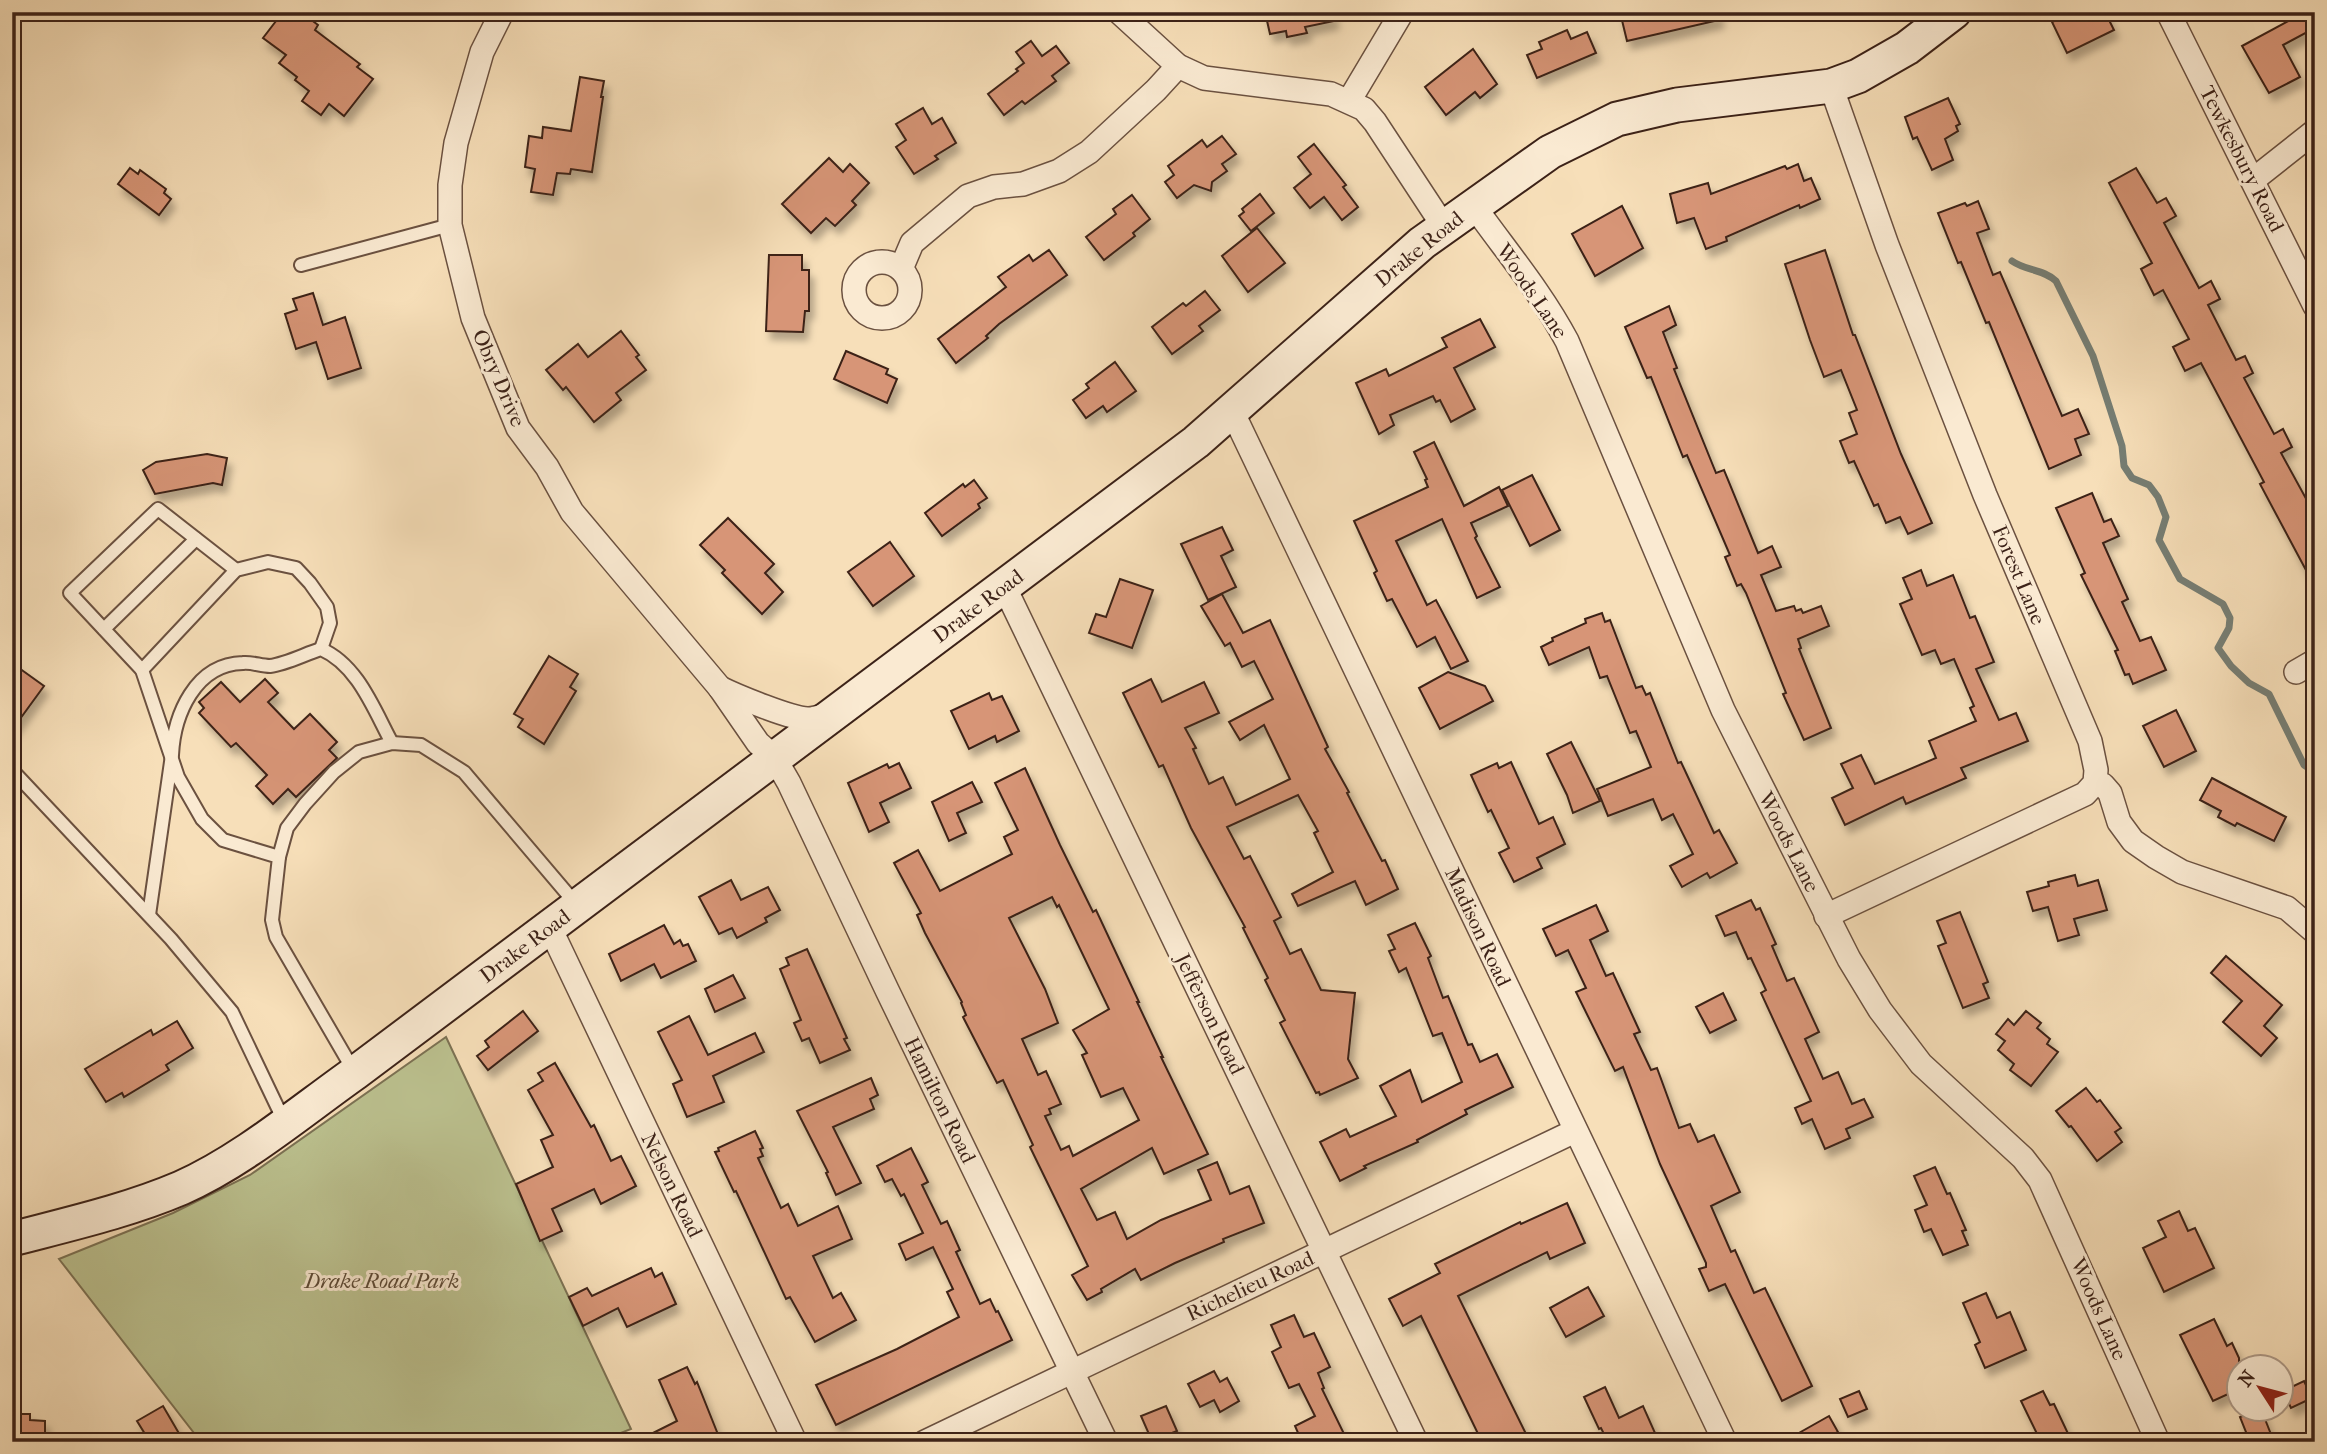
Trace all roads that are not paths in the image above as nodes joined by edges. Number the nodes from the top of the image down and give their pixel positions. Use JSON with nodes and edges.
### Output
{"nodes":[{"id":1,"x":502,"y":12,"type":"edge"},
{"id":2,"x":1119,"y":12,"type":"edge"},
{"id":3,"x":1402,"y":12,"type":"edge"},
{"id":4,"x":2168,"y":12,"type":"edge"},
{"id":5,"x":1953,"y":13,"type":"edge"},
{"id":6,"x":1178,"y":66,"type":"junction"},
{"id":7,"x":1831,"y":86,"type":"junction"},
{"id":8,"x":1349,"y":101,"type":"junction"},
{"id":9,"x":2315,"y":131,"type":"edge"},
{"id":10,"x":2253,"y":180,"type":"junction"},
{"id":11,"x":1474,"y":206,"type":"junction"},
{"id":12,"x":450,"y":225,"type":"junction"},
{"id":13,"x":1444,"y":227,"type":"junction"},
{"id":14,"x":301,"y":265,"type":"dead end"},
{"id":15,"x":901,"y":269,"type":"dead end"},
{"id":16,"x":2315,"y":306,"type":"edge"},
{"id":17,"x":1232,"y":411,"type":"junction"},
{"id":18,"x":196,"y":539,"type":"junction"},
{"id":19,"x":236,"y":570,"type":"junction"},
{"id":20,"x":1004,"y":586,"type":"junction"},
{"id":21,"x":104,"y":629,"type":"junction"},
{"id":22,"x":321,"y":649,"type":"junction"},
{"id":23,"x":142,"y":670,"type":"junction"},
{"id":24,"x":720,"y":688,"type":"junction"},
{"id":25,"x":835,"y":713,"type":"junction"},
{"id":26,"x":392,"y":743,"type":"junction"},
{"id":27,"x":172,"y":755,"type":"junction"},
{"id":28,"x":774,"y":757,"type":"junction"},
{"id":29,"x":12,"y":770,"type":"edge"},
{"id":30,"x":2095,"y":783,"type":"junction"},
{"id":31,"x":279,"y":857,"type":"junction"},
{"id":32,"x":578,"y":907,"type":"junction"},
{"id":33,"x":149,"y":915,"type":"junction"},
{"id":34,"x":1826,"y":916,"type":"junction"},
{"id":35,"x":550,"y":928,"type":"junction"},
{"id":36,"x":2315,"y":932,"type":"edge"},
{"id":37,"x":355,"y":1073,"type":"junction"},
{"id":38,"x":285,"y":1123,"type":"junction"},
{"id":39,"x":1575,"y":1131,"type":"junction"},
{"id":40,"x":12,"y":1239,"type":"edge"},
{"id":41,"x":1325,"y":1251,"type":"junction"},
{"id":42,"x":1072,"y":1371,"type":"junction"},
{"id":43,"x":795,"y":1442,"type":"edge"},
{"id":44,"x":925,"y":1442,"type":"edge"},
{"id":45,"x":1106,"y":1442,"type":"edge"},
{"id":46,"x":1416,"y":1442,"type":"edge"},
{"id":47,"x":1725,"y":1442,"type":"edge"},
{"id":48,"x":2158,"y":1442,"type":"edge"}],
"edges":[{"from":1,"to":12,"type":"street","name":"Obry Drive"},
{"from":2,"to":6,"type":"street"},
{"from":3,"to":8,"type":"street"},
{"from":4,"to":10,"type":"street","name":"Tewkesbury Road"},
{"from":5,"to":7,"type":"street","name":"Drake Road"},
{"from":6,"to":8,"type":"street"},
{"from":6,"to":15,"type":"street"},
{"from":7,"to":11,"type":"street","name":"Drake Road"},
{"from":7,"to":30,"type":"street","name":"Forest Lane"},
{"from":8,"to":13,"type":"street"},
{"from":9,"to":10,"type":"street"},
{"from":10,"to":16,"type":"street","name":"Tewkesbury Road"},
{"from":11,"to":13,"type":"street","name":"Drake Road"},
{"from":11,"to":34,"type":"street","name":"Woods Lane"},
{"from":12,"to":14,"type":"lane"},
{"from":12,"to":24,"type":"street","name":"Obry Drive"},
{"from":13,"to":17,"type":"street","name":"Drake Road"},
{"from":17,"to":20,"type":"street","name":"Drake Road"},
{"from":17,"to":39,"type":"street","name":"Madison Road"},
{"from":18,"to":19,"type":"lane"},
{"from":18,"to":21,"type":"lane"},
{"from":18,"to":21,"type":"lane"},
{"from":19,"to":22,"type":"lane"},
{"from":19,"to":23,"type":"lane"},
{"from":20,"to":25,"type":"street","name":"Drake Road"},
{"from":20,"to":41,"type":"street","name":"Jefferson Road"},
{"from":21,"to":23,"type":"lane"},
{"from":22,"to":26,"type":"lane"},
{"from":22,"to":27,"type":"lane"},
{"from":23,"to":27,"type":"lane"},
{"from":24,"to":25,"type":"street","name":"Obry Drive"},
{"from":24,"to":28,"type":"street","name":"Obry Drive"},
{"from":25,"to":28,"type":"street","name":"Drake Road"},
{"from":26,"to":31,"type":"lane"},
{"from":26,"to":32,"type":"lane"},
{"from":27,"to":31,"type":"lane"},
{"from":27,"to":33,"type":"lane"},
{"from":28,"to":32,"type":"street","name":"Drake Road"},
{"from":28,"to":42,"type":"street","name":"Hamilton Road"},
{"from":29,"to":33,"type":"lane"},
{"from":30,"to":34,"type":"street"},
{"from":30,"to":36,"type":"street"},
{"from":31,"to":37,"type":"lane"},
{"from":32,"to":35,"type":"street","name":"Drake Road"},
{"from":33,"to":38,"type":"lane"},
{"from":34,"to":48,"type":"street","name":"Woods Lane"},
{"from":35,"to":37,"type":"street","name":"Drake Road"},
{"from":35,"to":43,"type":"street","name":"Nelson Road"},
{"from":37,"to":38,"type":"street","name":"Drake Road"},
{"from":38,"to":40,"type":"street","name":"Drake Road"},
{"from":39,"to":41,"type":"street","name":"Richelieu Road"},
{"from":39,"to":47,"type":"street","name":"Madison Road"},
{"from":41,"to":42,"type":"street","name":"Richelieu Road"},
{"from":41,"to":46,"type":"street","name":"Jefferson Road"},
{"from":42,"to":44,"type":"street","name":"Richelieu Road"},
{"from":42,"to":45,"type":"street","name":"Hamilton Road"}]}
